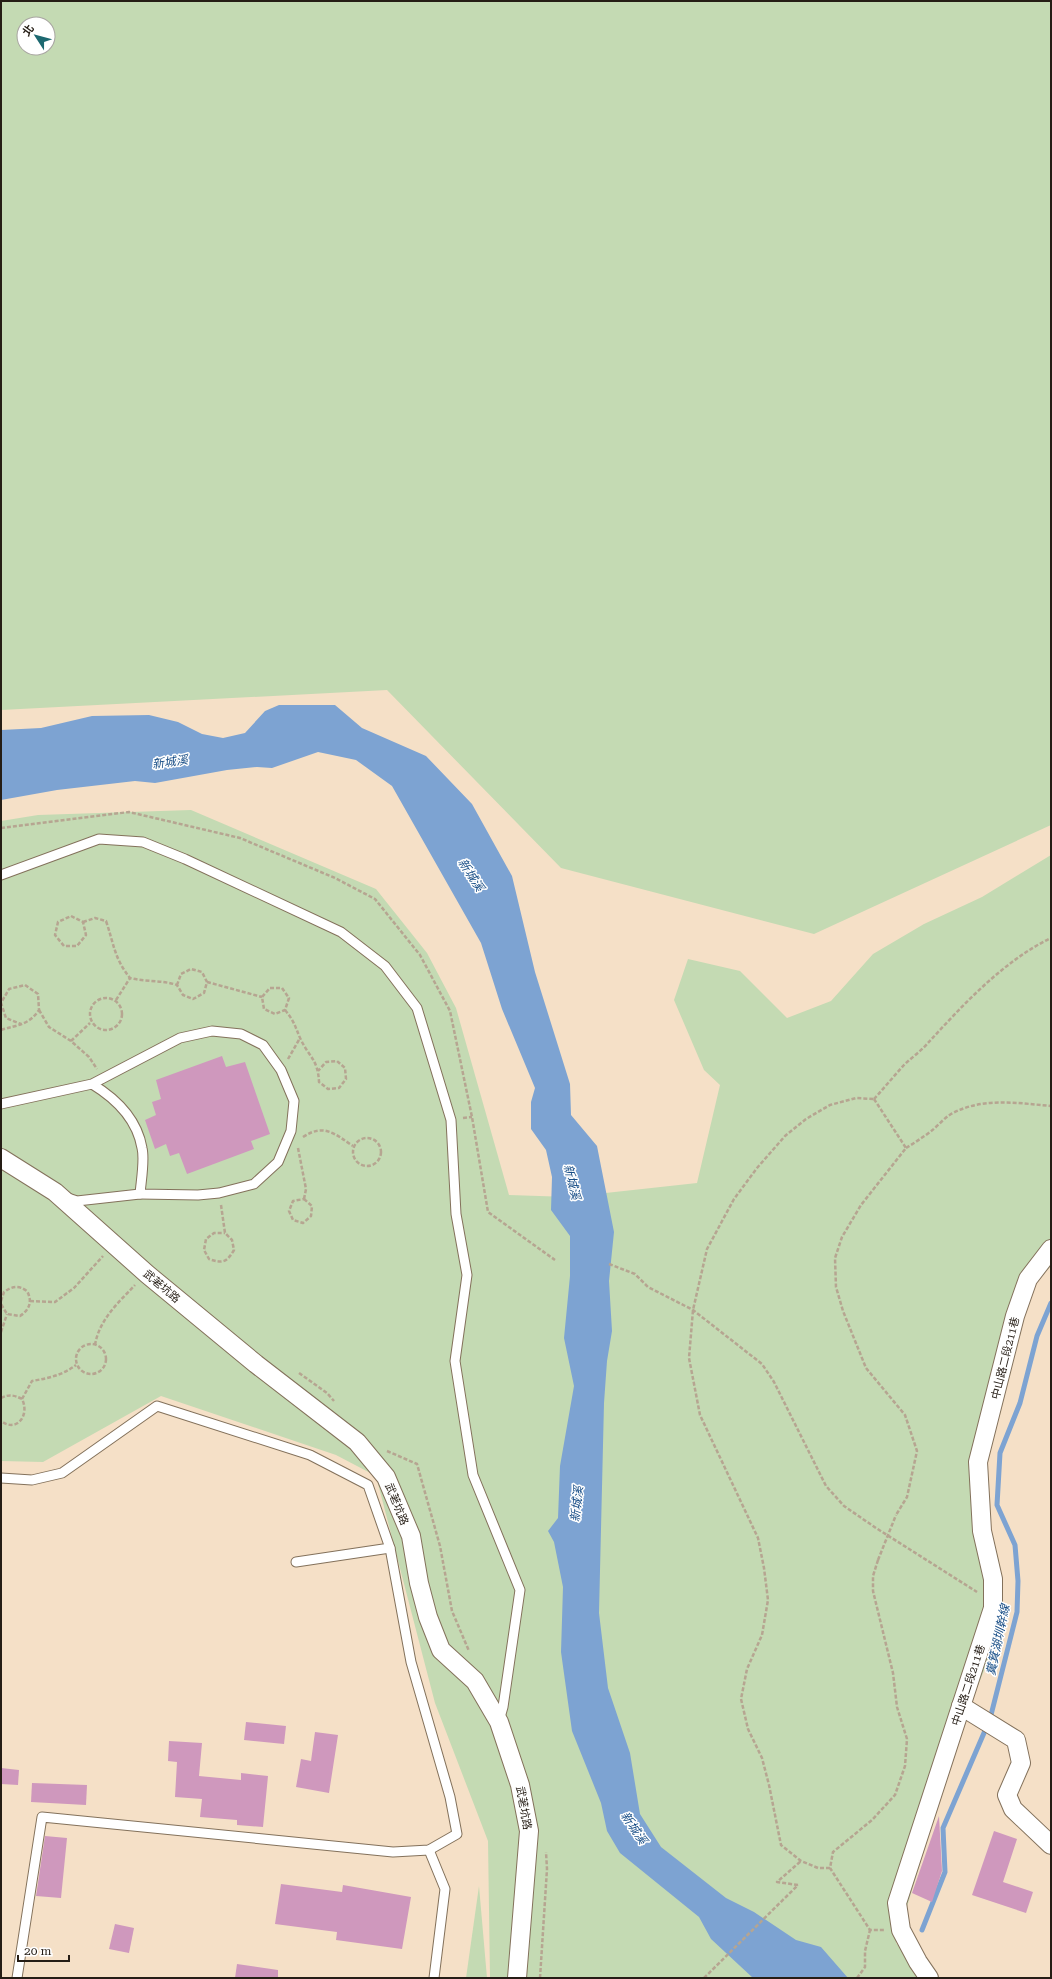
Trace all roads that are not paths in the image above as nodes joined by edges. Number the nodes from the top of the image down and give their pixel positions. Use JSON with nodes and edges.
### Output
{"nodes":[{"id":1,"x":1,"y":875,"type":"edge"},
{"id":2,"x":92,"y":1084,"type":"junction"},
{"id":3,"x":1,"y":1104,"type":"edge"},
{"id":4,"x":1,"y":1158,"type":"edge"},
{"id":5,"x":55,"y":1192,"type":"junction"},
{"id":6,"x":140,"y":1194,"type":"junction"},
{"id":7,"x":1051,"y":1249,"type":"edge"},
{"id":8,"x":1,"y":1478,"type":"edge"},
{"id":9,"x":390,"y":1548,"type":"junction"},
{"id":10,"x":296,"y":1562,"type":"dead end"},
{"id":11,"x":975,"y":1714,"type":"junction"},
{"id":12,"x":499,"y":1722,"type":"junction"},
{"id":13,"x":1051,"y":1845,"type":"edge"},
{"id":14,"x":429,"y":1850,"type":"junction"},
{"id":15,"x":17,"y":1978,"type":"edge"},
{"id":16,"x":434,"y":1978,"type":"edge"},
{"id":17,"x":517,"y":1978,"type":"edge"},
{"id":18,"x":929,"y":1978,"type":"edge"}],
"edges":[{"from":1,"to":12,"type":"lane"},
{"from":2,"to":3,"type":"lane"},
{"from":2,"to":6,"type":"lane"},
{"from":2,"to":6,"type":"lane"},
{"from":4,"to":5,"type":"street","name":"武荖坑路"},
{"from":5,"to":6,"type":"lane"},
{"from":5,"to":12,"type":"street","name":"武荖坑路"},
{"from":7,"to":11,"type":"street","name":"中山路二段211巷"},
{"from":8,"to":9,"type":"lane"},
{"from":9,"to":10,"type":"lane"},
{"from":9,"to":14,"type":"lane"},
{"from":11,"to":13,"type":"street"},
{"from":11,"to":18,"type":"street","name":"中山路二段211巷"},
{"from":12,"to":17,"type":"street","name":"武荖坑路"},
{"from":14,"to":15,"type":"lane"},
{"from":14,"to":16,"type":"lane"}]}
